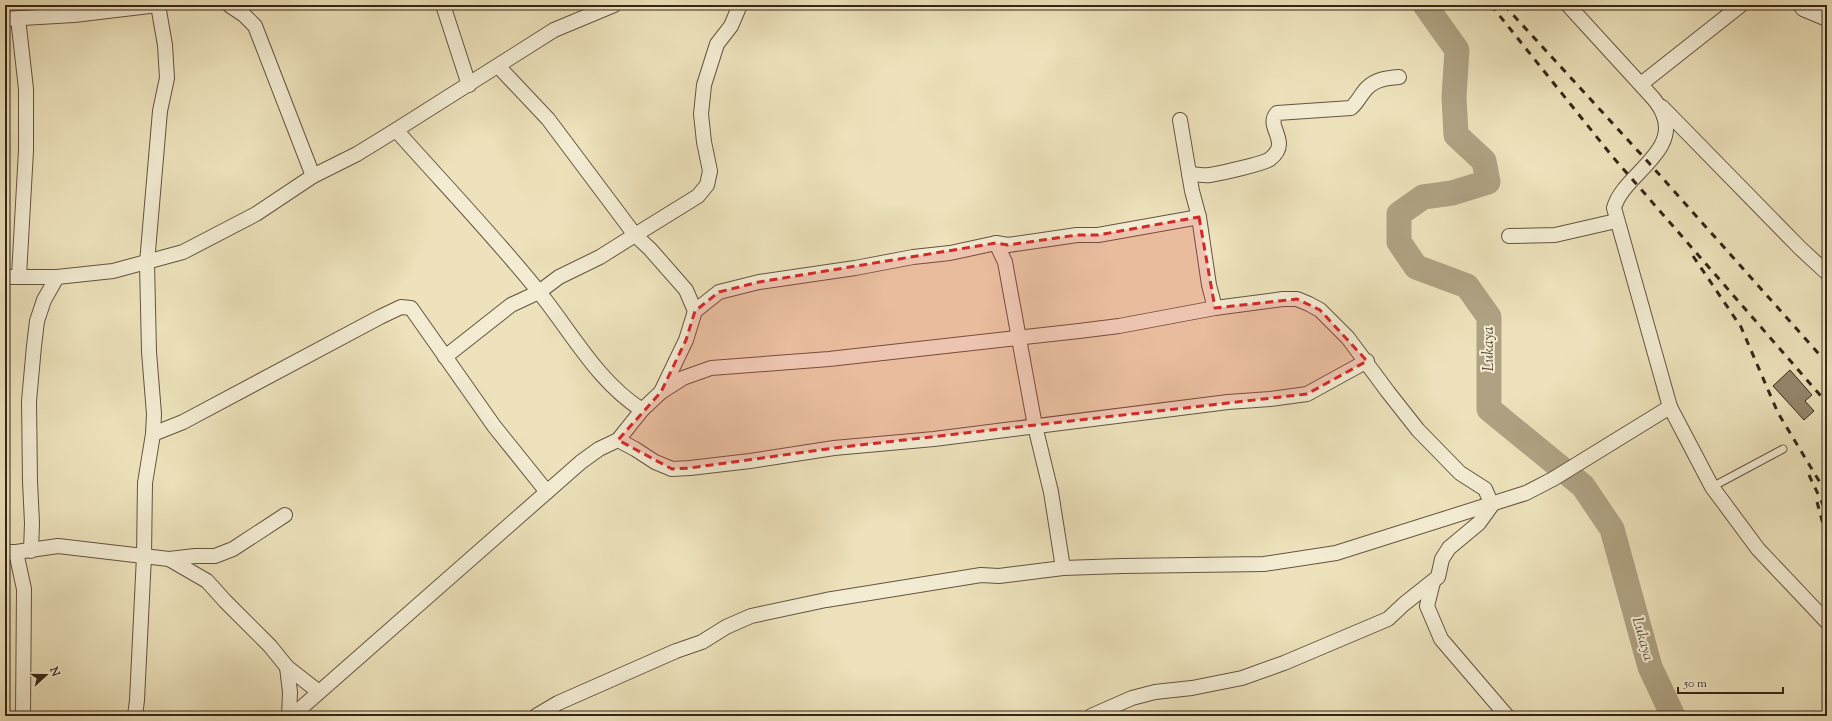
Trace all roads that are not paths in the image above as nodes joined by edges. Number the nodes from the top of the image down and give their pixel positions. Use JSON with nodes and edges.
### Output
{"nodes":[{"id":1,"x":158,"y":5,"type":"edge"},
{"id":2,"x":229,"y":5,"type":"edge"},
{"id":3,"x":444,"y":5,"type":"edge"},
{"id":4,"x":614,"y":5,"type":"edge"},
{"id":5,"x":740,"y":5,"type":"edge"},
{"id":6,"x":1568,"y":5,"type":"edge"},
{"id":7,"x":1741,"y":5,"type":"edge"},
{"id":8,"x":1800,"y":5,"type":"edge"},
{"id":9,"x":11,"y":19,"type":"edge"},
{"id":10,"x":1827,"y":19,"type":"edge"},
{"id":11,"x":498,"y":66,"type":"junction"},
{"id":12,"x":1399,"y":77,"type":"dead end"},
{"id":13,"x":1640,"y":84,"type":"junction"},
{"id":14,"x":469,"y":85,"type":"junction"},
{"id":15,"x":1653,"y":98,"type":"junction"},
{"id":16,"x":1180,"y":120,"type":"dead end"},
{"id":17,"x":396,"y":130,"type":"junction"},
{"id":18,"x":1189,"y":174,"type":"junction"},
{"id":19,"x":313,"y":176,"type":"junction"},
{"id":20,"x":1199,"y":217,"type":"junction"},
{"id":21,"x":1616,"y":221,"type":"junction"},
{"id":22,"x":635,"y":235,"type":"junction"},
{"id":23,"x":1509,"y":236,"type":"dead end"},
{"id":24,"x":996,"y":243,"type":"junction"},
{"id":25,"x":147,"y":263,"type":"junction"},
{"id":26,"x":1827,"y":273,"type":"edge"},
{"id":27,"x":12,"y":276,"type":"edge"},
{"id":28,"x":57,"y":277,"type":"junction"},
{"id":29,"x":539,"y":292,"type":"junction"},
{"id":30,"x":1215,"y":308,"type":"junction"},
{"id":31,"x":695,"y":311,"type":"junction"},
{"id":32,"x":1018,"y":337,"type":"junction"},
{"id":33,"x":445,"y":357,"type":"junction"},
{"id":34,"x":1367,"y":361,"type":"junction"},
{"id":35,"x":661,"y":392,"type":"junction"},
{"id":36,"x":1670,"y":407,"type":"junction"},
{"id":37,"x":642,"y":410,"type":"junction"},
{"id":38,"x":1035,"y":426,"type":"junction"},
{"id":39,"x":153,"y":434,"type":"junction"},
{"id":40,"x":618,"y":440,"type":"junction"},
{"id":41,"x":1783,"y":450,"type":"dead end"},
{"id":42,"x":1712,"y":487,"type":"junction"},
{"id":43,"x":547,"y":492,"type":"junction"},
{"id":44,"x":1492,"y":505,"type":"junction"},
{"id":45,"x":285,"y":515,"type":"dead end"},
{"id":46,"x":31,"y":551,"type":"junction"},
{"id":47,"x":10,"y":552,"type":"edge"},
{"id":48,"x":144,"y":556,"type":"junction"},
{"id":49,"x":169,"y":559,"type":"junction"},
{"id":50,"x":1063,"y":568,"type":"junction"},
{"id":51,"x":1433,"y":582,"type":"junction"},
{"id":52,"x":1827,"y":622,"type":"edge"},
{"id":53,"x":287,"y":667,"type":"junction"},
{"id":54,"x":319,"y":692,"type":"junction"},
{"id":55,"x":23,"y":716,"type":"edge"},
{"id":56,"x":135,"y":716,"type":"edge"},
{"id":57,"x":290,"y":716,"type":"edge"},
{"id":58,"x":536,"y":716,"type":"edge"},
{"id":59,"x":1091,"y":716,"type":"edge"},
{"id":60,"x":1507,"y":716,"type":"edge"}],
"edges":[{"from":1,"to":9,"type":"street"},
{"from":1,"to":25,"type":"street"},
{"from":2,"to":19,"type":"street"},
{"from":3,"to":14,"type":"street"},
{"from":4,"to":11,"type":"street"},
{"from":5,"to":22,"type":"street"},
{"from":6,"to":13,"type":"street"},
{"from":7,"to":13,"type":"street"},
{"from":8,"to":10,"type":"street"},
{"from":9,"to":27,"type":"street"},
{"from":11,"to":14,"type":"street"},
{"from":11,"to":22,"type":"street"},
{"from":12,"to":18,"type":"street"},
{"from":13,"to":15,"type":"street"},
{"from":14,"to":17,"type":"street"},
{"from":15,"to":21,"type":"street"},
{"from":15,"to":26,"type":"street"},
{"from":16,"to":18,"type":"street"},
{"from":17,"to":19,"type":"street"},
{"from":17,"to":29,"type":"street"},
{"from":18,"to":20,"type":"street"},
{"from":19,"to":25,"type":"street"},
{"from":20,"to":24,"type":"street"},
{"from":20,"to":30,"type":"street"},
{"from":21,"to":23,"type":"street"},
{"from":21,"to":36,"type":"street"},
{"from":22,"to":29,"type":"street"},
{"from":22,"to":31,"type":"street"},
{"from":24,"to":31,"type":"street"},
{"from":24,"to":32,"type":"street"},
{"from":25,"to":28,"type":"street"},
{"from":25,"to":39,"type":"street"},
{"from":27,"to":28,"type":"street"},
{"from":28,"to":46,"type":"street"},
{"from":29,"to":33,"type":"street"},
{"from":29,"to":37,"type":"street"},
{"from":30,"to":32,"type":"street"},
{"from":30,"to":34,"type":"street"},
{"from":31,"to":35,"type":"street"},
{"from":32,"to":35,"type":"street"},
{"from":32,"to":38,"type":"street"},
{"from":33,"to":39,"type":"street"},
{"from":33,"to":43,"type":"street"},
{"from":34,"to":38,"type":"street"},
{"from":34,"to":44,"type":"street"},
{"from":35,"to":37,"type":"street"},
{"from":36,"to":42,"type":"street"},
{"from":36,"to":44,"type":"street"},
{"from":37,"to":40,"type":"street"},
{"from":38,"to":40,"type":"street"},
{"from":38,"to":50,"type":"street"},
{"from":39,"to":48,"type":"street"},
{"from":40,"to":43,"type":"street"},
{"from":41,"to":42,"type":"lane"},
{"from":42,"to":52,"type":"street"},
{"from":43,"to":54,"type":"street"},
{"from":44,"to":50,"type":"street"},
{"from":44,"to":51,"type":"street"},
{"from":45,"to":49,"type":"street"},
{"from":46,"to":47,"type":"street"},
{"from":46,"to":48,"type":"street"},
{"from":47,"to":55,"type":"street"},
{"from":48,"to":49,"type":"street"},
{"from":48,"to":56,"type":"street"},
{"from":49,"to":53,"type":"street"},
{"from":50,"to":58,"type":"street"},
{"from":51,"to":59,"type":"street"},
{"from":51,"to":60,"type":"street"},
{"from":53,"to":54,"type":"street"},
{"from":53,"to":57,"type":"street"},
{"from":54,"to":57,"type":"street"}]}
